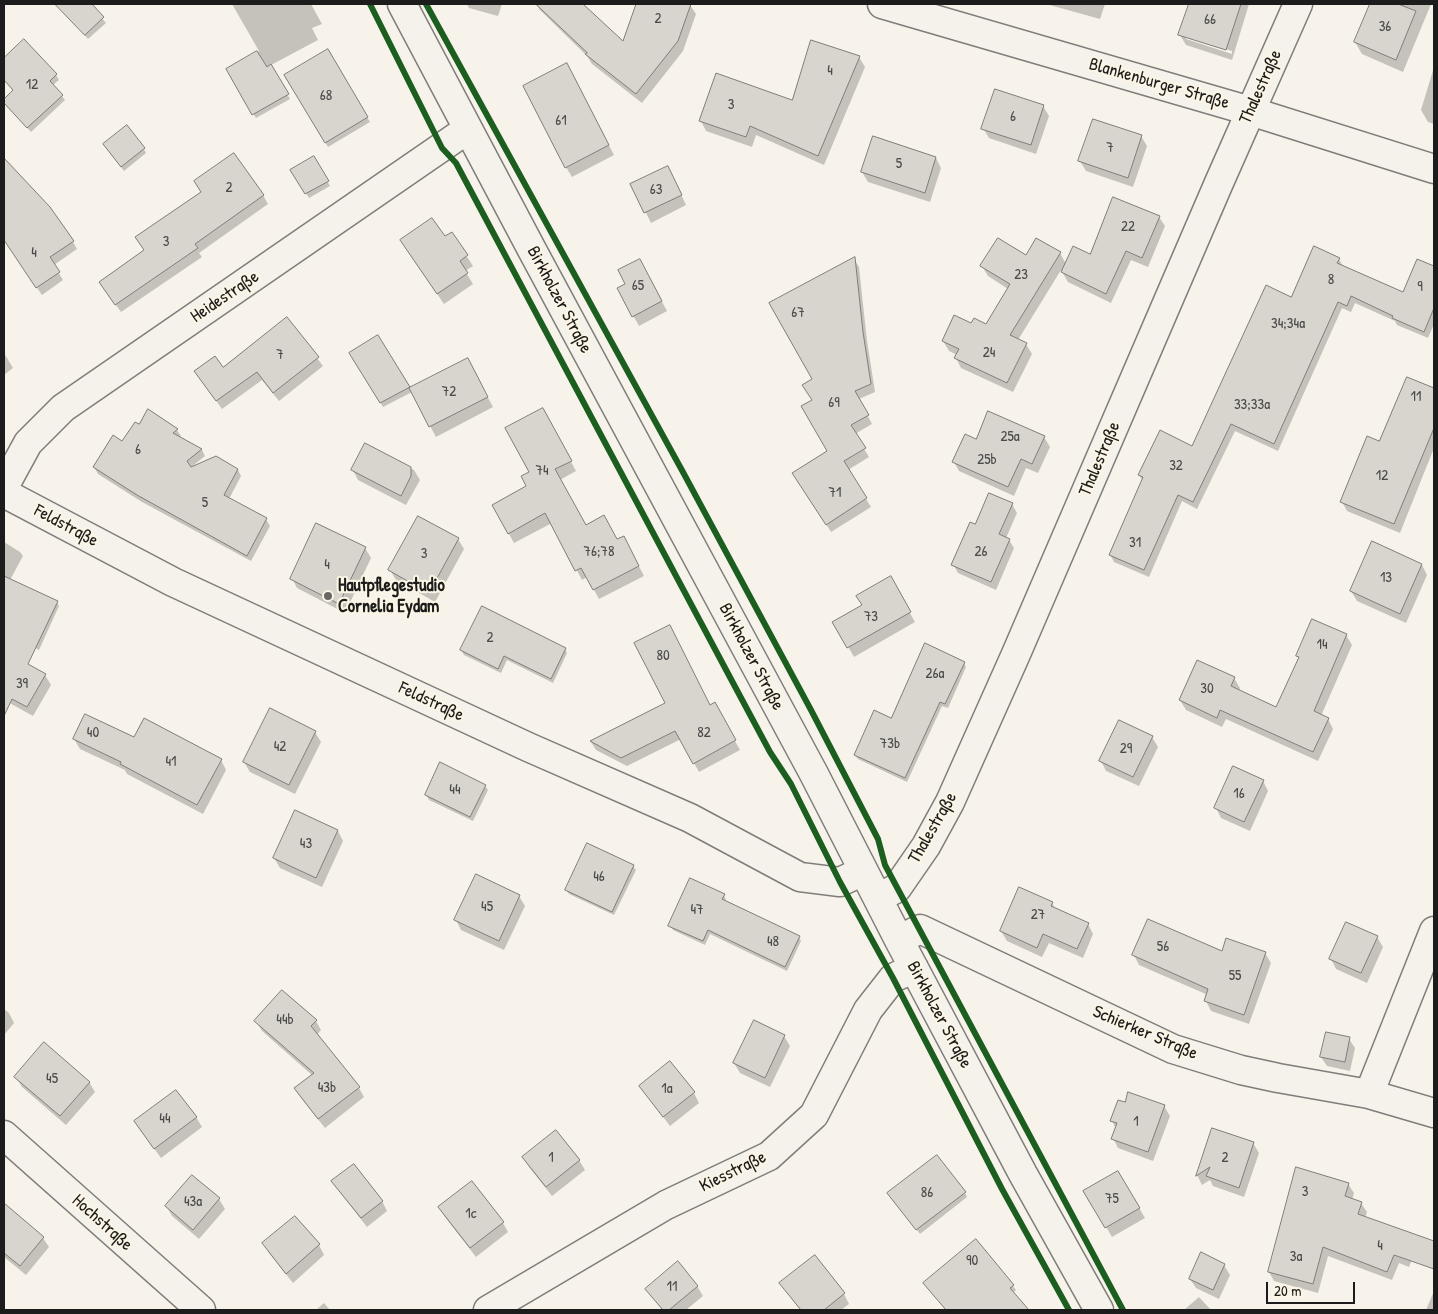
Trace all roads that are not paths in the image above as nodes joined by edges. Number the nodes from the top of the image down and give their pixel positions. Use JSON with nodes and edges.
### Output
{"nodes":[{"id":1,"x":402,"y":4,"type":"edge"},
{"id":2,"x":882,"y":4,"type":"edge"},
{"id":3,"x":1298,"y":4,"type":"edge"},
{"id":4,"x":1250,"y":111,"type":"junction"},
{"id":5,"x":468,"y":129,"type":"junction"},
{"id":6,"x":1434,"y":169,"type":"edge"},
{"id":7,"x":4,"y":487,"type":"edge"},
{"id":8,"x":4,"y":493,"type":"edge"},
{"id":9,"x":863,"y":871,"type":"junction"},
{"id":10,"x":878,"y":898,"type":"junction"},
{"id":11,"x":1434,"y":930,"type":"edge"},
{"id":12,"x":899,"y":940,"type":"junction"},
{"id":13,"x":914,"y":968,"type":"junction"},
{"id":14,"x":1369,"y":1094,"type":"junction"},
{"id":15,"x":1434,"y":1113,"type":"edge"},
{"id":16,"x":4,"y":1135,"type":"edge"},
{"id":17,"x":200,"y":1310,"type":"edge"},
{"id":18,"x":488,"y":1310,"type":"edge"},
{"id":19,"x":1099,"y":1310,"type":"edge"}],
"edges":[{"from":1,"to":5,"type":"street","name":"Birkholzer Straße"},
{"from":2,"to":4,"type":"street","name":"Blankenburger Straße"},
{"from":3,"to":4,"type":"street","name":"Thalestraße"},
{"from":4,"to":6,"type":"street","name":"Blankenburger Straße"},
{"from":4,"to":10,"type":"street","name":"Thalestraße"},
{"from":5,"to":7,"type":"street","name":"Heidestraße"},
{"from":5,"to":9,"type":"street","name":"Birkholzer Straße"},
{"from":8,"to":9,"type":"street","name":"Feldstraße"},
{"from":9,"to":10,"type":"street","name":"Birkholzer Straße"},
{"from":10,"to":12,"type":"street","name":"Birkholzer Straße"},
{"from":11,"to":14,"type":"street"},
{"from":12,"to":13,"type":"street","name":"Birkholzer Straße"},
{"from":12,"to":14,"type":"street","name":"Schierker Straße"},
{"from":13,"to":18,"type":"street","name":"Kiesstraße"},
{"from":13,"to":19,"type":"street","name":"Birkholzer Straße"},
{"from":14,"to":15,"type":"street","name":"Schierker Straße"},
{"from":16,"to":17,"type":"street","name":"Hochstraße"}]}
